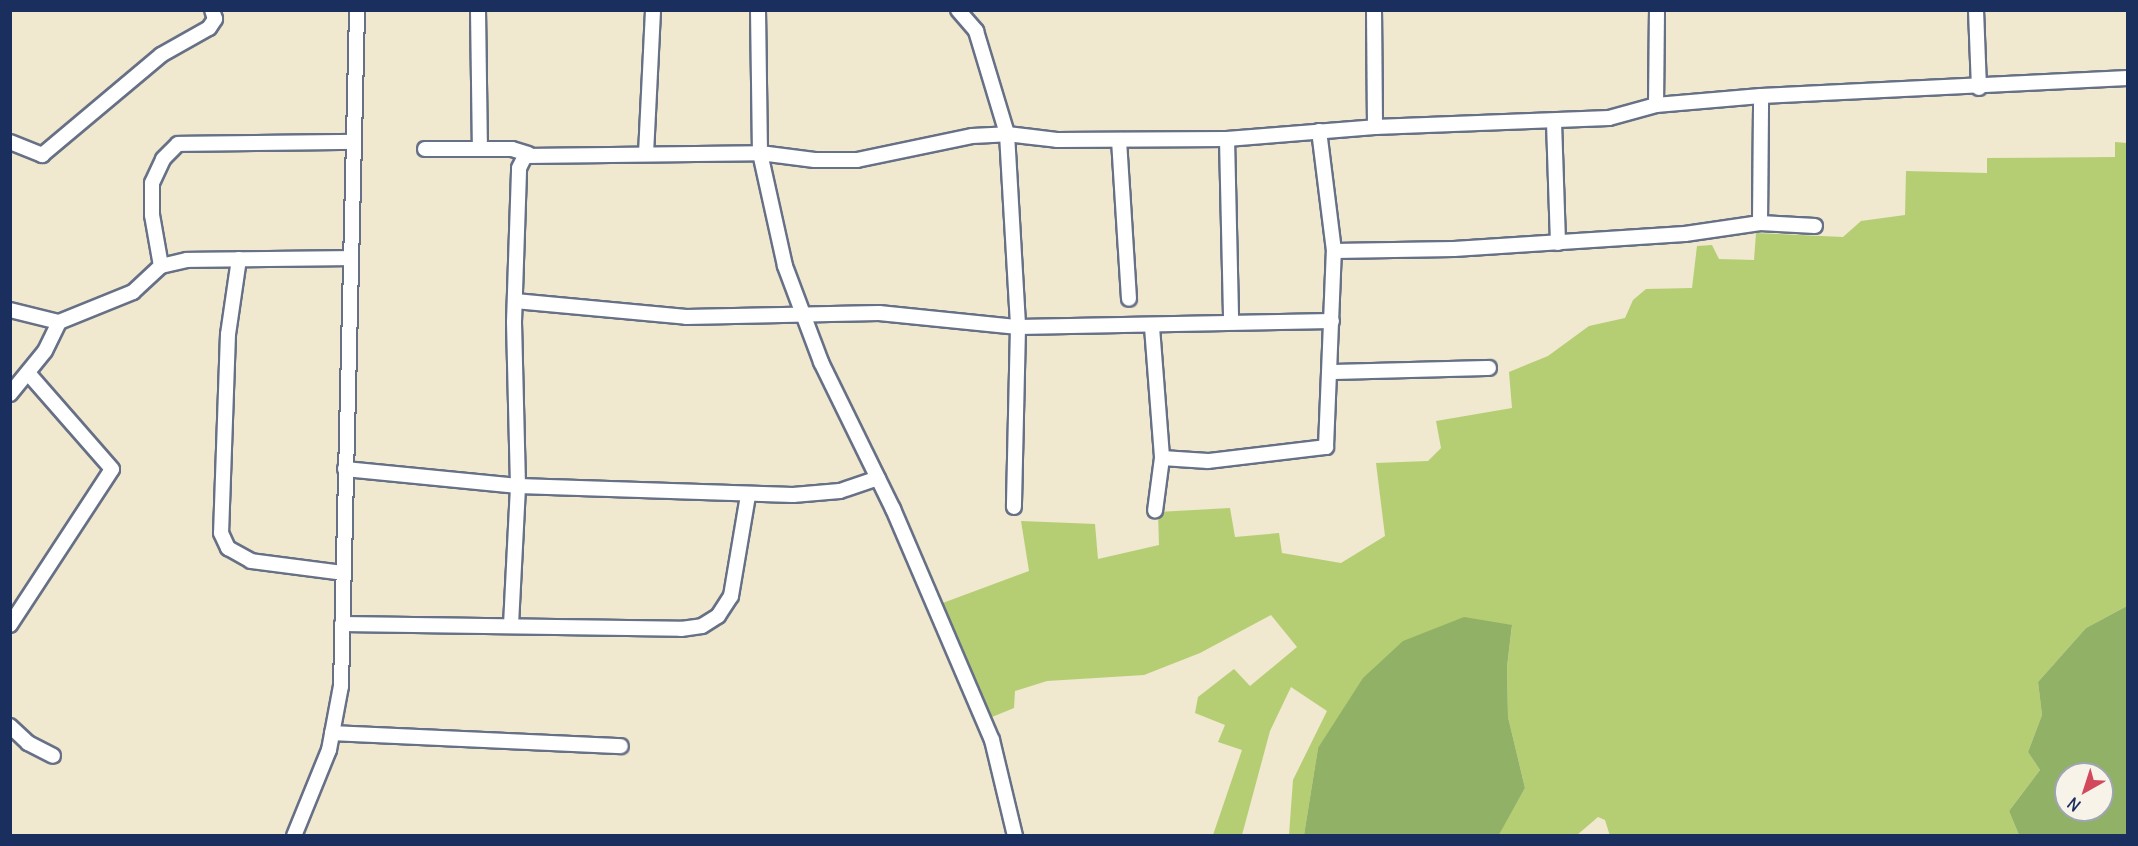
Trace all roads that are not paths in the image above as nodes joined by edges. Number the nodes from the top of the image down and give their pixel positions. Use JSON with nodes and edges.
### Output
{"nodes":[{"id":1,"x":212,"y":10,"type":"edge"},
{"id":2,"x":357,"y":10,"type":"edge"},
{"id":3,"x":478,"y":10,"type":"edge"},
{"id":4,"x":653,"y":10,"type":"edge"},
{"id":5,"x":758,"y":10,"type":"edge"},
{"id":6,"x":958,"y":10,"type":"edge"},
{"id":7,"x":1374,"y":10,"type":"edge"},
{"id":8,"x":1657,"y":10,"type":"edge"},
{"id":9,"x":1976,"y":10,"type":"edge"},
{"id":10,"x":2127,"y":78,"type":"edge"},
{"id":11,"x":1979,"y":88,"type":"junction"},
{"id":12,"x":1761,"y":96,"type":"junction"},
{"id":13,"x":1656,"y":105,"type":"junction"},
{"id":14,"x":1554,"y":122,"type":"junction"},
{"id":15,"x":1375,"y":127,"type":"junction"},
{"id":16,"x":1319,"y":131,"type":"junction"},
{"id":17,"x":1007,"y":134,"type":"junction"},
{"id":18,"x":1227,"y":139,"type":"junction"},
{"id":19,"x":1119,"y":140,"type":"junction"},
{"id":20,"x":10,"y":142,"type":"edge"},
{"id":21,"x":354,"y":142,"type":"junction"},
{"id":22,"x":424,"y":149,"type":"dead end"},
{"id":23,"x":480,"y":149,"type":"junction"},
{"id":24,"x":760,"y":153,"type":"junction"},
{"id":25,"x":528,"y":154,"type":"junction"},
{"id":26,"x":646,"y":154,"type":"junction"},
{"id":27,"x":1760,"y":223,"type":"junction"},
{"id":28,"x":1815,"y":226,"type":"dead end"},
{"id":29,"x":1558,"y":243,"type":"junction"},
{"id":30,"x":1334,"y":251,"type":"junction"},
{"id":31,"x":349,"y":258,"type":"junction"},
{"id":32,"x":239,"y":260,"type":"junction"},
{"id":33,"x":161,"y":266,"type":"junction"},
{"id":34,"x":1129,"y":299,"type":"dead end"},
{"id":35,"x":515,"y":301,"type":"junction"},
{"id":36,"x":10,"y":310,"type":"edge"},
{"id":37,"x":802,"y":315,"type":"junction"},
{"id":38,"x":1332,"y":321,"type":"junction"},
{"id":39,"x":59,"y":322,"type":"junction"},
{"id":40,"x":1231,"y":322,"type":"junction"},
{"id":41,"x":1018,"y":327,"type":"junction"},
{"id":42,"x":1152,"y":327,"type":"junction"},
{"id":43,"x":1489,"y":368,"type":"dead end"},
{"id":44,"x":1331,"y":372,"type":"junction"},
{"id":45,"x":28,"y":373,"type":"junction"},
{"id":46,"x":10,"y":394,"type":"edge"},
{"id":47,"x":1162,"y":459,"type":"junction"},
{"id":48,"x":345,"y":469,"type":"junction"},
{"id":49,"x":878,"y":478,"type":"junction"},
{"id":50,"x":518,"y":486,"type":"junction"},
{"id":51,"x":748,"y":495,"type":"junction"},
{"id":52,"x":1014,"y":507,"type":"dead end"},
{"id":53,"x":1155,"y":511,"type":"dead end"},
{"id":54,"x":343,"y":573,"type":"junction"},
{"id":55,"x":342,"y":624,"type":"junction"},
{"id":56,"x":10,"y":625,"type":"edge"},
{"id":57,"x":511,"y":625,"type":"junction"},
{"id":58,"x":10,"y":726,"type":"edge"},
{"id":59,"x":332,"y":734,"type":"junction"},
{"id":60,"x":621,"y":746,"type":"dead end"},
{"id":61,"x":53,"y":756,"type":"dead end"},
{"id":62,"x":294,"y":836,"type":"edge"},
{"id":63,"x":1015,"y":836,"type":"edge"}],
"edges":[{"from":1,"to":20,"type":"street"},
{"from":2,"to":21,"type":"street"},
{"from":3,"to":23,"type":"street"},
{"from":4,"to":26,"type":"street"},
{"from":5,"to":24,"type":"street"},
{"from":6,"to":17,"type":"street"},
{"from":7,"to":15,"type":"street"},
{"from":8,"to":13,"type":"street"},
{"from":9,"to":11,"type":"street"},
{"from":10,"to":11,"type":"street"},
{"from":11,"to":12,"type":"street"},
{"from":12,"to":13,"type":"street"},
{"from":12,"to":27,"type":"street"},
{"from":13,"to":14,"type":"street"},
{"from":14,"to":15,"type":"street"},
{"from":14,"to":29,"type":"street"},
{"from":15,"to":16,"type":"street"},
{"from":16,"to":18,"type":"street"},
{"from":16,"to":30,"type":"street"},
{"from":17,"to":19,"type":"street"},
{"from":17,"to":24,"type":"street"},
{"from":17,"to":41,"type":"street"},
{"from":18,"to":19,"type":"street"},
{"from":18,"to":40,"type":"street"},
{"from":19,"to":34,"type":"street"},
{"from":21,"to":31,"type":"street"},
{"from":21,"to":33,"type":"street"},
{"from":22,"to":23,"type":"street"},
{"from":23,"to":25,"type":"street"},
{"from":24,"to":26,"type":"street"},
{"from":24,"to":37,"type":"street"},
{"from":25,"to":26,"type":"street"},
{"from":25,"to":35,"type":"street"},
{"from":27,"to":28,"type":"street"},
{"from":27,"to":29,"type":"street"},
{"from":29,"to":30,"type":"street"},
{"from":30,"to":38,"type":"street"},
{"from":31,"to":32,"type":"street"},
{"from":31,"to":48,"type":"street"},
{"from":32,"to":33,"type":"street"},
{"from":32,"to":54,"type":"street"},
{"from":33,"to":39,"type":"street"},
{"from":35,"to":37,"type":"street"},
{"from":35,"to":50,"type":"street"},
{"from":36,"to":39,"type":"street"},
{"from":37,"to":41,"type":"street"},
{"from":37,"to":49,"type":"street"},
{"from":38,"to":40,"type":"street"},
{"from":38,"to":44,"type":"street"},
{"from":39,"to":45,"type":"street"},
{"from":40,"to":42,"type":"street"},
{"from":41,"to":42,"type":"street"},
{"from":41,"to":52,"type":"street"},
{"from":42,"to":47,"type":"street"},
{"from":43,"to":44,"type":"street"},
{"from":44,"to":47,"type":"street"},
{"from":45,"to":46,"type":"street"},
{"from":45,"to":56,"type":"street"},
{"from":47,"to":53,"type":"street"},
{"from":48,"to":50,"type":"street"},
{"from":48,"to":54,"type":"street"},
{"from":49,"to":51,"type":"street"},
{"from":49,"to":63,"type":"street"},
{"from":50,"to":51,"type":"street"},
{"from":50,"to":57,"type":"street"},
{"from":51,"to":57,"type":"street"},
{"from":54,"to":55,"type":"street"},
{"from":55,"to":57,"type":"street"},
{"from":55,"to":59,"type":"street"},
{"from":58,"to":61,"type":"street"},
{"from":59,"to":60,"type":"street"},
{"from":59,"to":62,"type":"street"}]}
